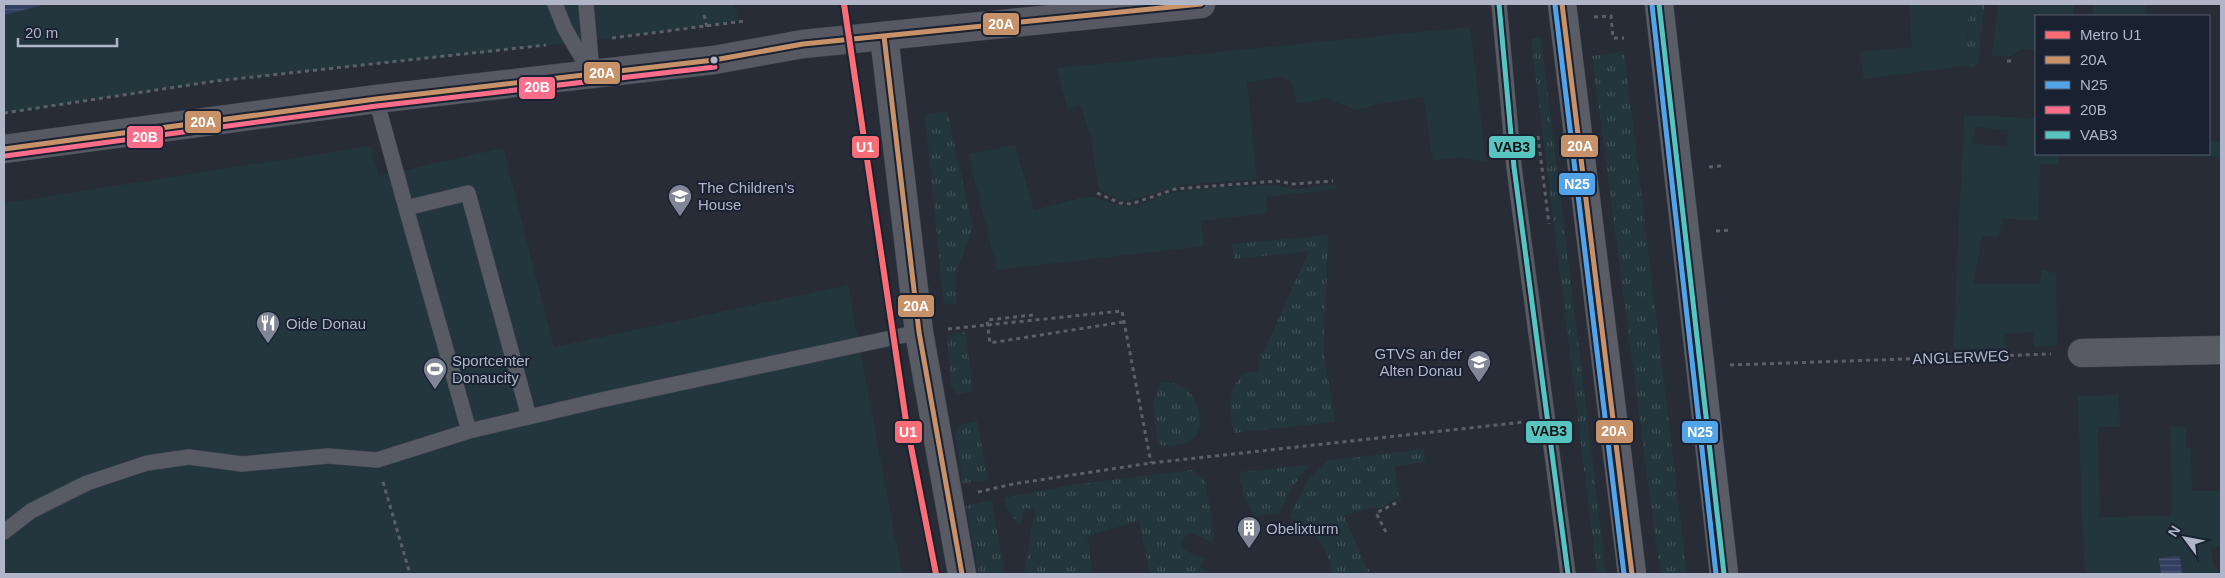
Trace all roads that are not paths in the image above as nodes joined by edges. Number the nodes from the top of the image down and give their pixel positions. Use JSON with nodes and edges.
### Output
{"nodes":[{"id":1,"x":555,"y":4,"type":"edge"},
{"id":2,"x":586,"y":4,"type":"edge"},
{"id":3,"x":1201,"y":4,"type":"edge"},
{"id":4,"x":1499,"y":4,"type":"edge"},
{"id":5,"x":1562,"y":4,"type":"edge"},
{"id":6,"x":1659,"y":4,"type":"edge"},
{"id":7,"x":884,"y":36,"type":"junction"},
{"id":8,"x":592,"y":75,"type":"junction"},
{"id":9,"x":376,"y":99,"type":"junction"},
{"id":10,"x":4,"y":149,"type":"edge"},
{"id":11,"x":406,"y":208,"type":"junction"},
{"id":12,"x":919,"y":332,"type":"junction"},
{"id":13,"x":2221,"y":350,"type":"edge"},
{"id":14,"x":2082,"y":353,"type":"road end"},
{"id":15,"x":529,"y":417,"type":"junction"},
{"id":16,"x":469,"y":431,"type":"junction"},
{"id":17,"x":4,"y":532,"type":"edge"},
{"id":18,"x":962,"y":574,"type":"edge"},
{"id":19,"x":1568,"y":574,"type":"edge"},
{"id":20,"x":1632,"y":574,"type":"edge"},
{"id":21,"x":1724,"y":574,"type":"edge"}],
"edges":[{"from":1,"to":8,"type":"lane"},
{"from":2,"to":8,"type":"lane"},
{"from":3,"to":7,"type":"main road"},
{"from":4,"to":19,"type":"lane"},
{"from":5,"to":20,"type":"main road"},
{"from":6,"to":21,"type":"main road"},
{"from":7,"to":8,"type":"main road"},
{"from":7,"to":12,"type":"street"},
{"from":8,"to":9,"type":"main road"},
{"from":9,"to":10,"type":"main road"},
{"from":9,"to":11,"type":"lane"},
{"from":11,"to":15,"type":"lane"},
{"from":11,"to":16,"type":"lane"},
{"from":12,"to":15,"type":"lane"},
{"from":12,"to":18,"type":"street"},
{"from":13,"to":14,"type":"street"},
{"from":15,"to":16,"type":"lane"},
{"from":16,"to":17,"type":"lane"}]}
